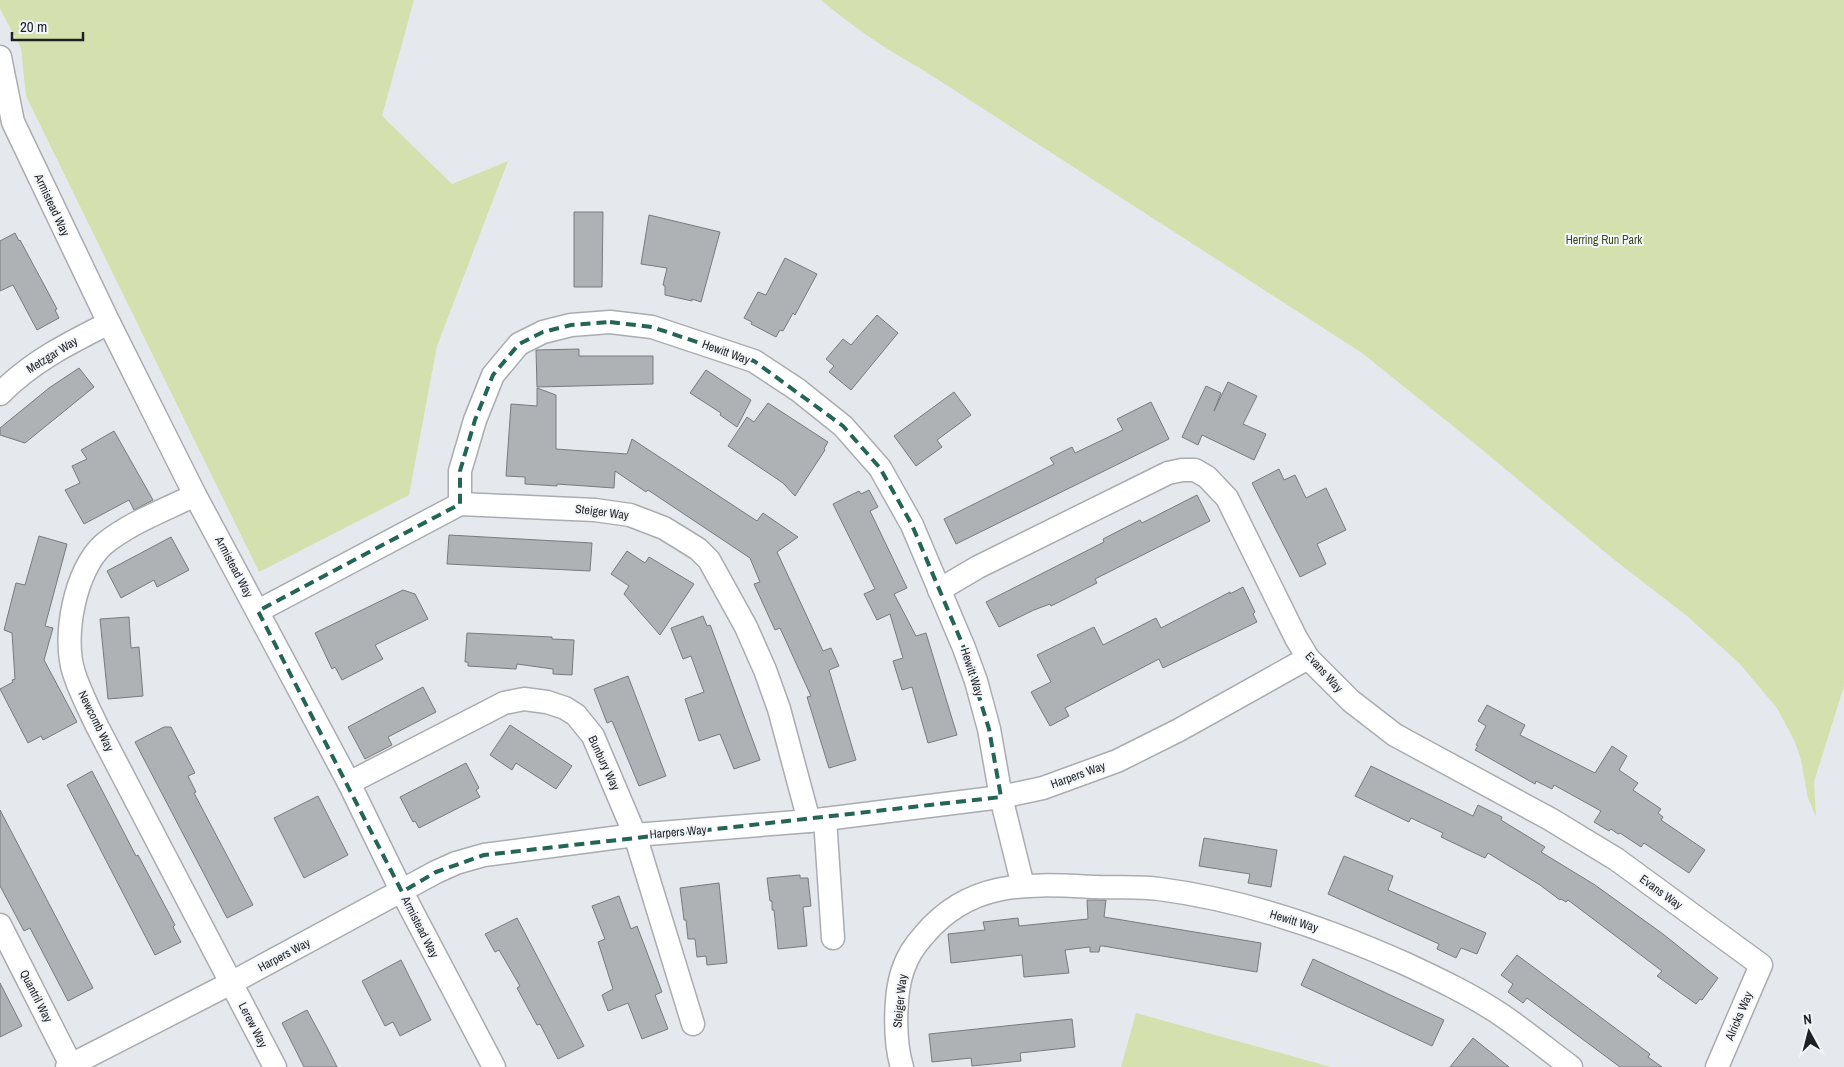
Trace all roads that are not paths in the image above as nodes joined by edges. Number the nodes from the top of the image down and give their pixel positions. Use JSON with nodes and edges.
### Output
{"nodes":[{"id":1,"x":0,"y":57,"type":"edge"},
{"id":2,"x":2,"y":86,"type":"edge"},
{"id":3,"x":109,"y":323,"type":"junction"},
{"id":4,"x":0,"y":394,"type":"edge"},
{"id":5,"x":195,"y":495,"type":"junction"},
{"id":6,"x":460,"y":504,"type":"junction"},
{"id":7,"x":939,"y":590,"type":"junction"},
{"id":8,"x":258,"y":611,"type":"junction"},
{"id":9,"x":1308,"y":658,"type":"junction"},
{"id":10,"x":349,"y":783,"type":"junction"},
{"id":11,"x":1002,"y":797,"type":"junction"},
{"id":12,"x":817,"y":820,"type":"junction"},
{"id":13,"x":635,"y":835,"type":"junction"},
{"id":14,"x":1023,"y":886,"type":"junction"},
{"id":15,"x":402,"y":892,"type":"junction"},
{"id":16,"x":0,"y":925,"type":"edge"},
{"id":17,"x":833,"y":938,"type":"dead end"},
{"id":18,"x":1761,"y":965,"type":"joint"},
{"id":19,"x":232,"y":983,"type":"junction"},
{"id":20,"x":693,"y":1024,"type":"dead end"},
{"id":21,"x":70,"y":1066,"type":"edge"},
{"id":22,"x":275,"y":1067,"type":"edge"},
{"id":23,"x":494,"y":1067,"type":"edge"},
{"id":24,"x":902,"y":1067,"type":"edge"},
{"id":25,"x":1571,"y":1067,"type":"edge"},
{"id":26,"x":1717,"y":1067,"type":"edge"}],
"edges":[{"from":1,"to":2,"type":"street","name":"Armistead Way"},
{"from":2,"to":3,"type":"street","name":"Armistead Way"},
{"from":3,"to":4,"type":"street","name":"Metzgar Way"},
{"from":3,"to":5,"type":"street","name":"Armistead Way"},
{"from":5,"to":8,"type":"street","name":"Armistead Way"},
{"from":5,"to":19,"type":"street","name":"Newcomb Way"},
{"from":6,"to":7,"type":"street","name":"Hewitt Way"},
{"from":6,"to":8,"type":"street"},
{"from":6,"to":12,"type":"street","name":"Steiger Way"},
{"from":7,"to":9,"type":"street","name":"Evans Way"},
{"from":7,"to":11,"type":"street","name":"Hewitt Way"},
{"from":8,"to":10,"type":"street","name":"Armistead Way"},
{"from":9,"to":11,"type":"street","name":"Harpers Way"},
{"from":9,"to":18,"type":"street","name":"Evans Way"},
{"from":10,"to":13,"type":"street","name":"Bunbury Way"},
{"from":10,"to":15,"type":"street","name":"Armistead Way"},
{"from":11,"to":12,"type":"street","name":"Harpers Way"},
{"from":11,"to":14,"type":"street","name":"Hewitt Way"},
{"from":12,"to":13,"type":"street","name":"Harpers Way"},
{"from":12,"to":17,"type":"street","name":"Steiger Way"},
{"from":13,"to":15,"type":"street","name":"Harpers Way"},
{"from":13,"to":20,"type":"street","name":"Bunbury Way"},
{"from":14,"to":24,"type":"street","name":"Steiger Way"},
{"from":14,"to":25,"type":"street","name":"Hewitt Way"},
{"from":15,"to":19,"type":"street","name":"Harpers Way"},
{"from":15,"to":23,"type":"street","name":"Armistead Way"},
{"from":16,"to":21,"type":"street","name":"Quantril Way"},
{"from":18,"to":26,"type":"street","name":"Alricks Way"},
{"from":19,"to":21,"type":"street","name":"Harpers Way"},
{"from":19,"to":22,"type":"street","name":"Lerew Way"}]}
